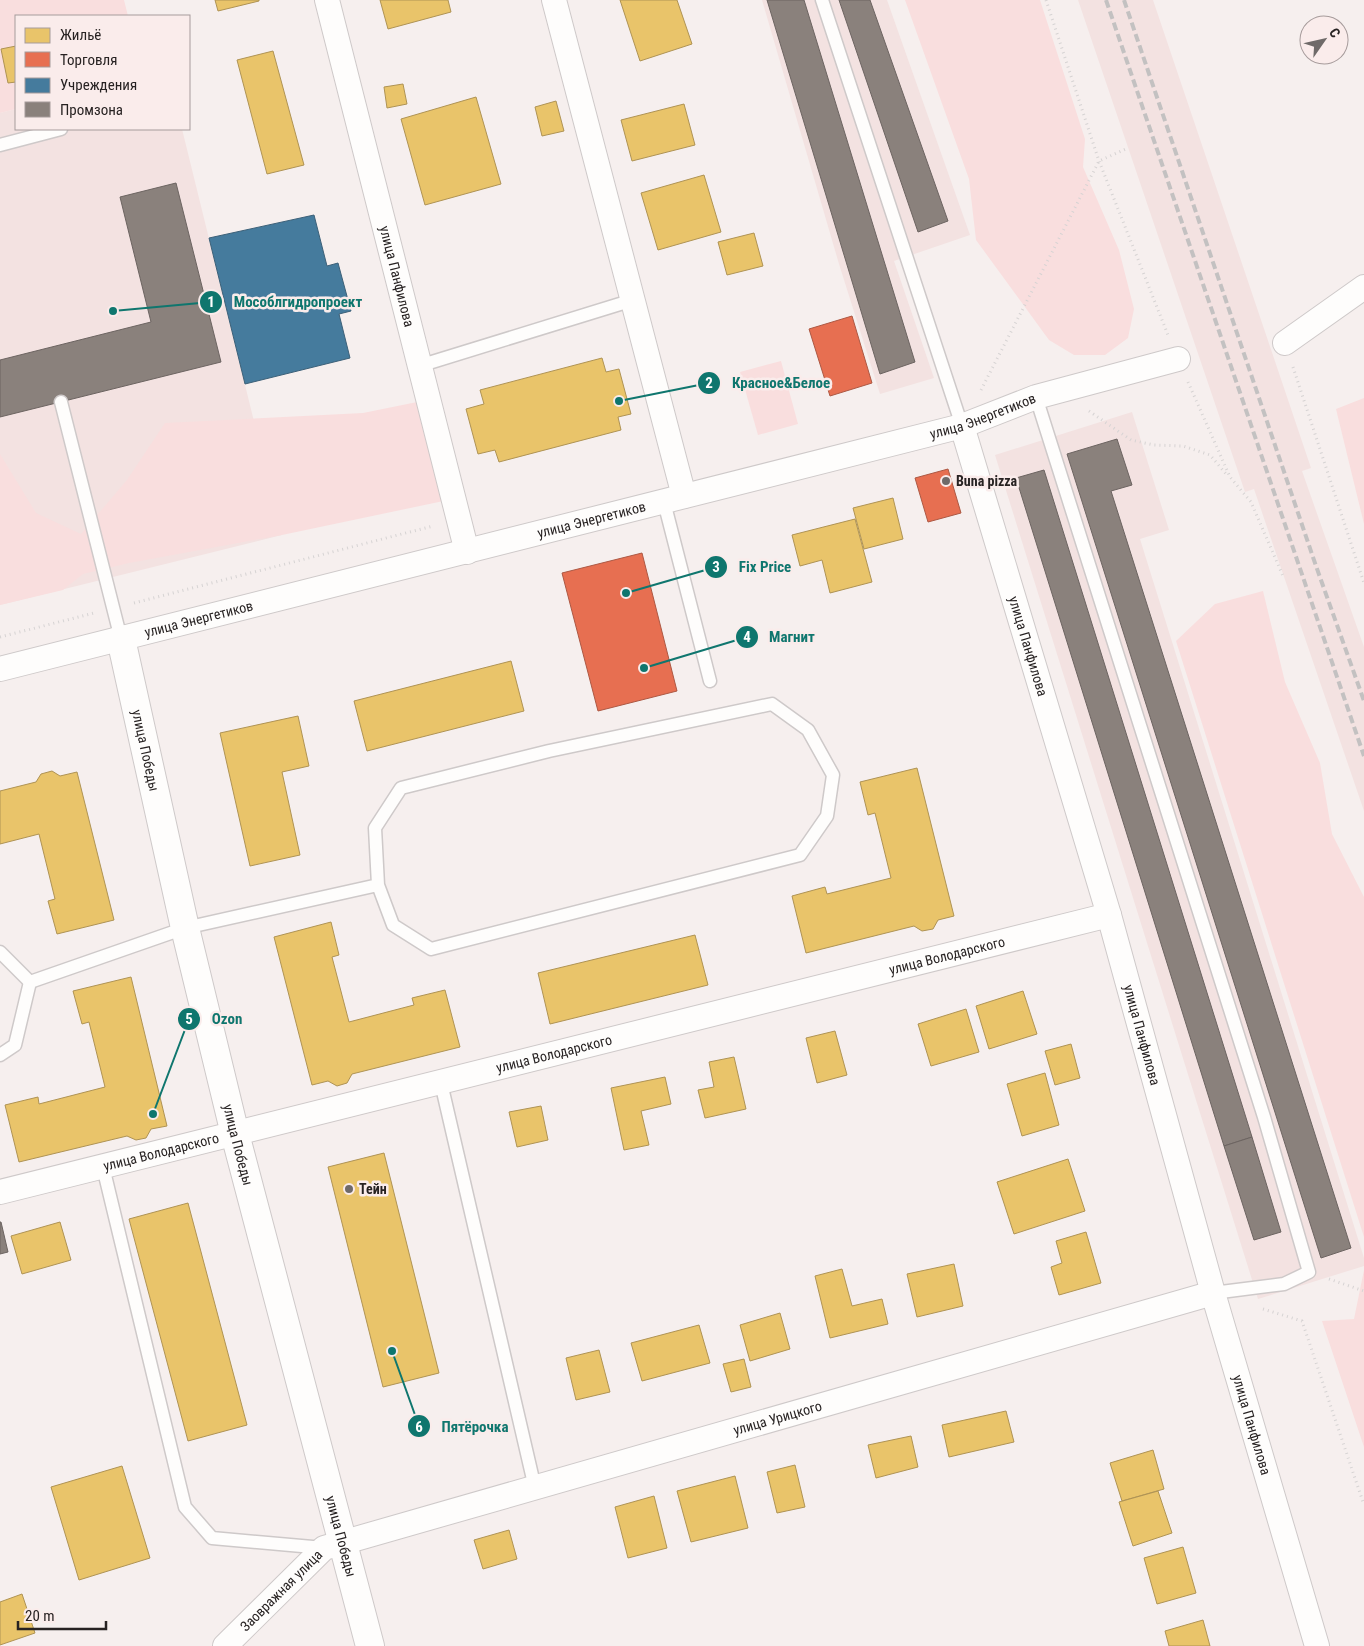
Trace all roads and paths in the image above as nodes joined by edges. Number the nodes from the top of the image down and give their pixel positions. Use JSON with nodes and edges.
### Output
{"nodes":[{"id":1,"x":328,"y":0,"type":"edge"},
{"id":2,"x":554,"y":0,"type":"edge"},
{"id":3,"x":822,"y":0,"type":"edge"},
{"id":4,"x":1046,"y":0,"type":"edge"},
{"id":5,"x":57,"y":130,"type":"edge"},
{"id":6,"x":0,"y":144,"type":"edge"},
{"id":7,"x":1128,"y":148,"type":"dead end"},
{"id":8,"x":1099,"y":161,"type":"junction"},
{"id":9,"x":1364,"y":286,"type":"edge"},
{"id":10,"x":634,"y":300,"type":"junction"},
{"id":11,"x":1285,"y":343,"type":"joint"},
{"id":12,"x":1178,"y":359,"type":"junction"},
{"id":13,"x":419,"y":366,"type":"junction"},
{"id":14,"x":1067,"y":389,"type":"junction"},
{"id":15,"x":1036,"y":397,"type":"junction"},
{"id":16,"x":61,"y":402,"type":"dead end"},
{"id":17,"x":962,"y":426,"type":"junction"},
{"id":18,"x":1230,"y":477,"type":"junction"},
{"id":19,"x":674,"y":499,"type":"junction"},
{"id":20,"x":458,"y":519,"type":"junction"},
{"id":21,"x":466,"y":552,"type":"junction"},
{"id":22,"x":1283,"y":576,"type":"dead end"},
{"id":23,"x":1364,"y":583,"type":"edge"},
{"id":24,"x":113,"y":608,"type":"junction"},
{"id":25,"x":0,"y":637,"type":"edge"},
{"id":26,"x":121,"y":639,"type":"junction"},
{"id":27,"x":0,"y":669,"type":"edge"},
{"id":28,"x":710,"y":681,"type":"dead end"},
{"id":29,"x":378,"y":885,"type":"junction"},
{"id":30,"x":1109,"y":916,"type":"junction"},
{"id":31,"x":185,"y":928,"type":"junction"},
{"id":32,"x":0,"y":952,"type":"edge"},
{"id":33,"x":30,"y":982,"type":"junction"},
{"id":34,"x":0,"y":1056,"type":"edge"},
{"id":35,"x":441,"y":1082,"type":"junction"},
{"id":36,"x":235,"y":1134,"type":"junction"},
{"id":37,"x":103,"y":1167,"type":"junction"},
{"id":38,"x":0,"y":1192,"type":"edge"},
{"id":39,"x":1309,"y":1272,"type":"junction"},
{"id":40,"x":1364,"y":1291,"type":"edge"},
{"id":41,"x":1213,"y":1293,"type":"junction"},
{"id":42,"x":1257,"y":1307,"type":"dead end"},
{"id":43,"x":535,"y":1488,"type":"junction"},
{"id":44,"x":1364,"y":1505,"type":"edge"},
{"id":45,"x":333,"y":1545,"type":"junction"},
{"id":46,"x":225,"y":1646,"type":"edge"},
{"id":47,"x":370,"y":1646,"type":"edge"},
{"id":48,"x":1317,"y":1646,"type":"edge"}],
"edges":[{"from":1,"to":13,"type":"street","name":"улица Панфилова"},
{"from":2,"to":10,"type":"street"},
{"from":3,"to":17,"type":"lane"},
{"from":4,"to":8,"type":"path"},
{"from":5,"to":6,"type":"lane"},
{"from":7,"to":8,"type":"path"},
{"from":8,"to":12,"type":"path"},
{"from":8,"to":17,"type":"path"},
{"from":9,"to":11,"type":"street"},
{"from":10,"to":13,"type":"lane"},
{"from":10,"to":19,"type":"street"},
{"from":11,"to":23,"type":"path"},
{"from":12,"to":14,"type":"street","name":"улица Энергетиков"},
{"from":12,"to":18,"type":"path"},
{"from":13,"to":20,"type":"street","name":"улица Панфилова"},
{"from":14,"to":15,"type":"street","name":"улица Энергетиков"},
{"from":14,"to":18,"type":"path"},
{"from":15,"to":17,"type":"street","name":"улица Энергетиков"},
{"from":15,"to":39,"type":"lane"},
{"from":16,"to":24,"type":"lane"},
{"from":17,"to":19,"type":"street","name":"улица Энергетиков"},
{"from":17,"to":30,"type":"street","name":"улица Панфилова"},
{"from":18,"to":22,"type":"path"},
{"from":19,"to":21,"type":"street","name":"улица Энергетиков"},
{"from":19,"to":28,"type":"lane"},
{"from":20,"to":21,"type":"street","name":"улица Панфилова"},
{"from":20,"to":24,"type":"path"},
{"from":21,"to":26,"type":"street","name":"улица Энергетиков"},
{"from":24,"to":25,"type":"path"},
{"from":24,"to":26,"type":"lane"},
{"from":26,"to":27,"type":"street","name":"улица Энергетиков"},
{"from":26,"to":31,"type":"street","name":"улица Победы"},
{"from":29,"to":29,"type":"lane"},
{"from":29,"to":31,"type":"lane"},
{"from":30,"to":35,"type":"street","name":"улица Володарского"},
{"from":30,"to":41,"type":"street","name":"улица Панфилова"},
{"from":31,"to":33,"type":"lane"},
{"from":31,"to":36,"type":"street","name":"улица Победы"},
{"from":32,"to":33,"type":"lane"},
{"from":33,"to":34,"type":"lane"},
{"from":35,"to":36,"type":"street","name":"улица Володарского"},
{"from":35,"to":43,"type":"lane"},
{"from":36,"to":37,"type":"street","name":"улица Володарского"},
{"from":36,"to":45,"type":"street","name":"улица Победы"},
{"from":37,"to":38,"type":"street","name":"улица Володарского"},
{"from":37,"to":45,"type":"lane"},
{"from":39,"to":40,"type":"path"},
{"from":39,"to":41,"type":"lane"},
{"from":41,"to":43,"type":"street","name":"улица Урицкого"},
{"from":41,"to":48,"type":"street","name":"улица Панфилова"},
{"from":42,"to":44,"type":"path"},
{"from":43,"to":45,"type":"street","name":"улица Урицкого"},
{"from":45,"to":46,"type":"street","name":"Заовражная улица"},
{"from":45,"to":47,"type":"street","name":"улица Победы"}]}
